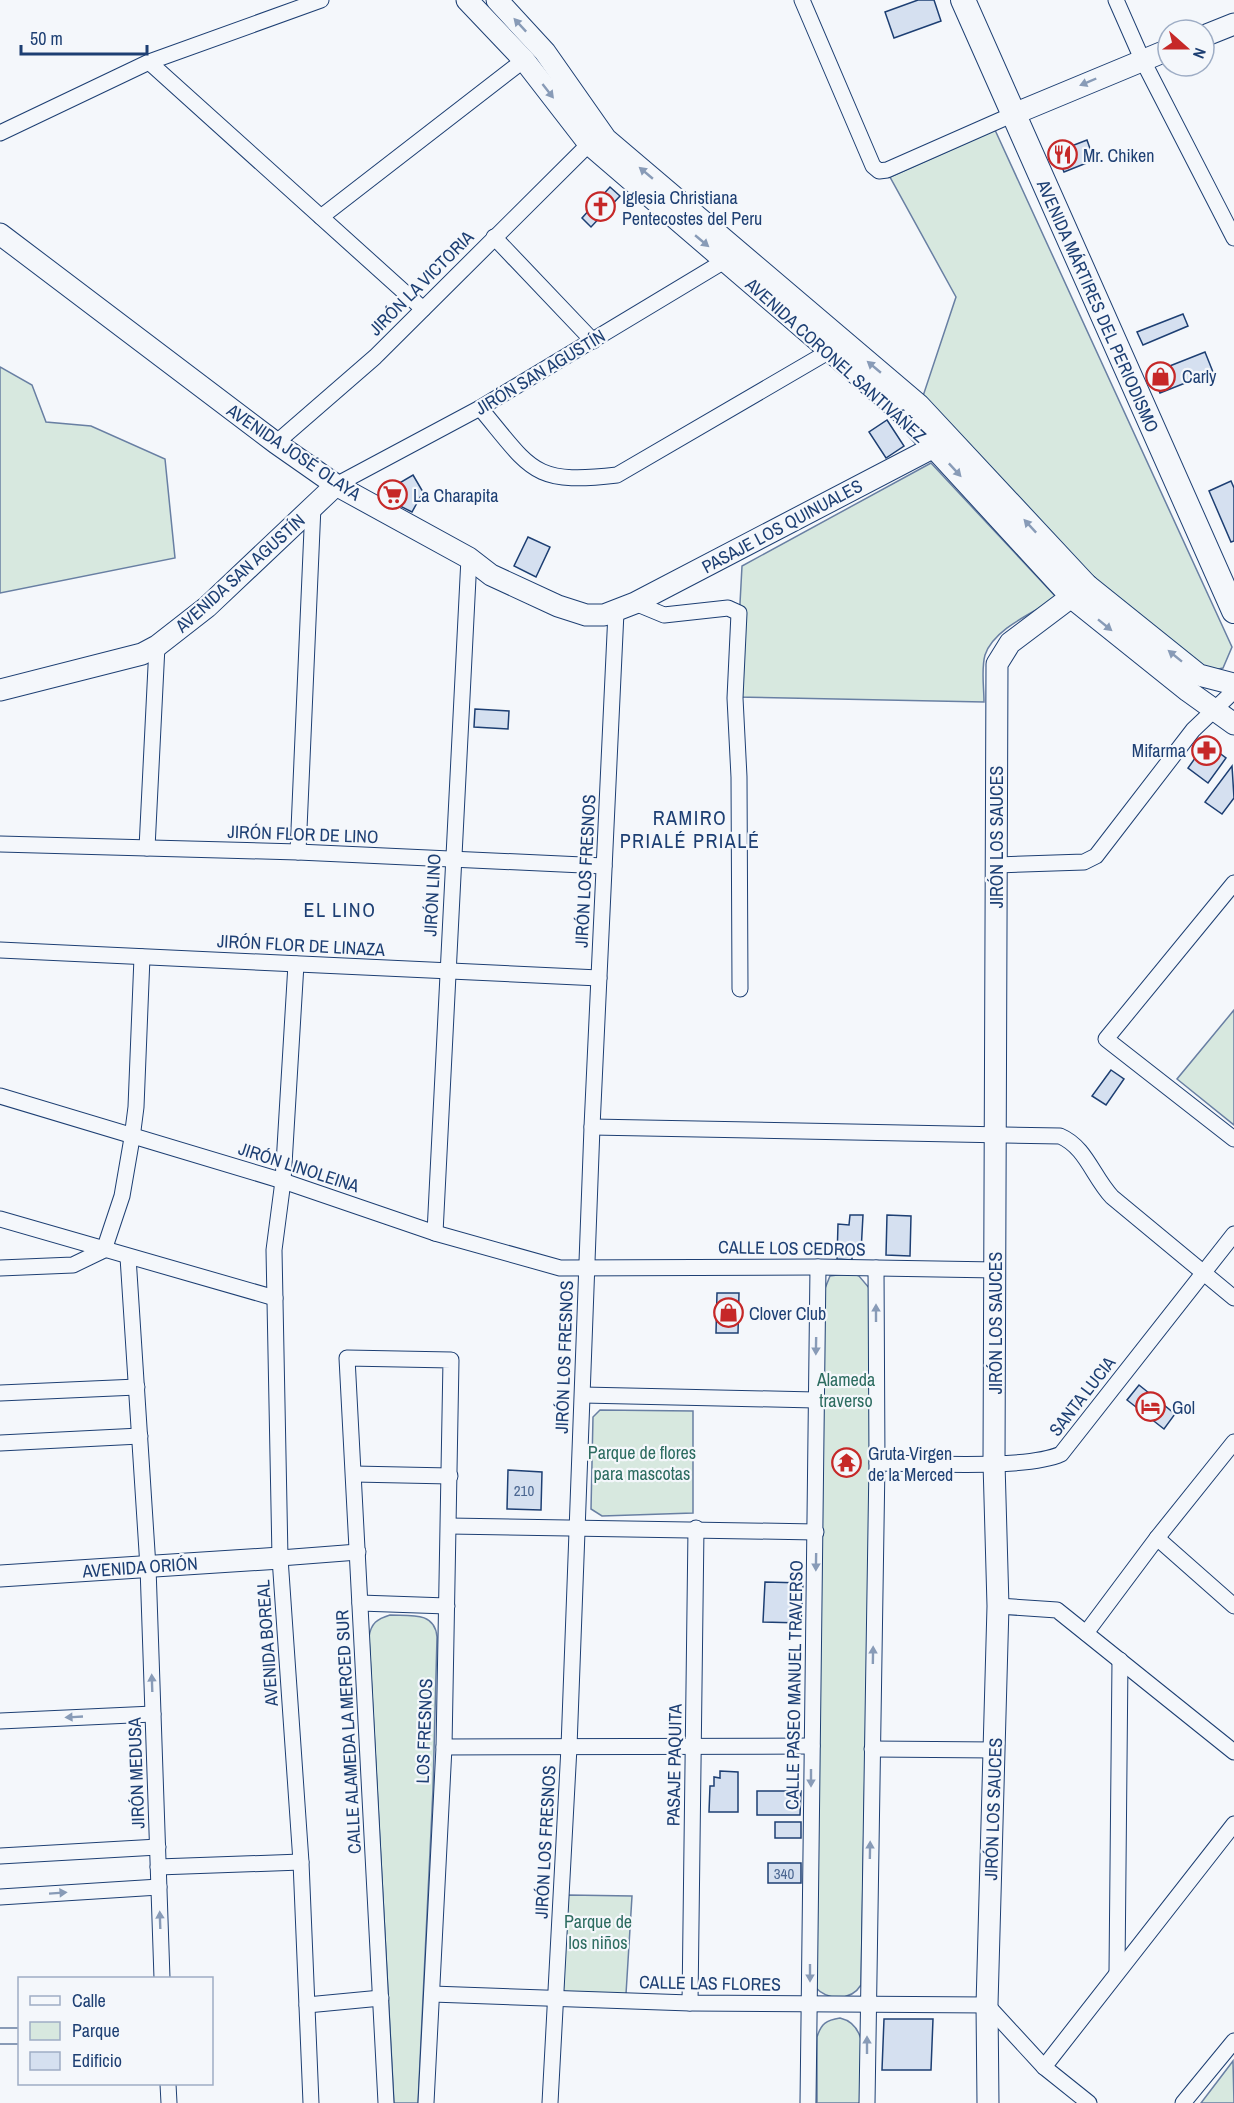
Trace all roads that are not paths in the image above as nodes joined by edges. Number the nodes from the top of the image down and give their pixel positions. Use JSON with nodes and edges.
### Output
{"nodes":[{"id":1,"x":321,"y":0,"type":"edge"},
{"id":2,"x":467,"y":0,"type":"edge"},
{"id":3,"x":497,"y":0,"type":"edge"},
{"id":4,"x":802,"y":0,"type":"edge"},
{"id":5,"x":963,"y":0,"type":"edge"},
{"id":6,"x":1116,"y":0,"type":"edge"},
{"id":7,"x":1234,"y":24,"type":"edge"},
{"id":8,"x":1216,"y":31,"type":"edge"},
{"id":9,"x":1156,"y":54,"type":"edge"},
{"id":10,"x":1142,"y":59,"type":"junction"},
{"id":11,"x":524,"y":60,"type":"junction"},
{"id":12,"x":149,"y":62,"type":"junction"},
{"id":13,"x":1014,"y":114,"type":"junction"},
{"id":14,"x":0,"y":133,"type":"edge"},
{"id":15,"x":589,"y":144,"type":"junction"},
{"id":16,"x":321,"y":217,"type":"junction"},
{"id":17,"x":0,"y":234,"type":"edge"},
{"id":18,"x":494,"y":237,"type":"junction"},
{"id":19,"x":1234,"y":238,"type":"edge"},
{"id":20,"x":732,"y":256,"type":"junction"},
{"id":21,"x":423,"y":309,"type":"junction"},
{"id":22,"x":593,"y":341,"type":"junction"},
{"id":23,"x":828,"y":352,"type":"junction"},
{"id":24,"x":480,"y":408,"type":"junction"},
{"id":25,"x":940,"y":442,"type":"junction"},
{"id":26,"x":276,"y":443,"type":"junction"},
{"id":27,"x":336,"y":485,"type":"junction"},
{"id":28,"x":313,"y":506,"type":"junction"},
{"id":29,"x":469,"y":558,"type":"junction"},
{"id":30,"x":1080,"y":592,"type":"junction"},
{"id":31,"x":625,"y":608,"type":"junction"},
{"id":32,"x":1234,"y":611,"type":"edge"},
{"id":33,"x":157,"y":646,"type":"junction"},
{"id":34,"x":1234,"y":684,"type":"edge"},
{"id":35,"x":0,"y":690,"type":"edge"},
{"id":36,"x":1234,"y":691,"type":"edge"},
{"id":37,"x":1214,"y":710,"type":"junction"},
{"id":38,"x":1234,"y":724,"type":"edge"},
{"id":39,"x":0,"y":844,"type":"edge"},
{"id":40,"x":147,"y":848,"type":"junction"},
{"id":41,"x":298,"y":852,"type":"junction"},
{"id":42,"x":453,"y":859,"type":"junction"},
{"id":43,"x":997,"y":865,"type":"junction"},
{"id":44,"x":604,"y":866,"type":"junction"},
{"id":45,"x":1232,"y":889,"type":"edge"},
{"id":46,"x":0,"y":950,"type":"edge"},
{"id":47,"x":142,"y":957,"type":"junction"},
{"id":48,"x":296,"y":964,"type":"junction"},
{"id":49,"x":448,"y":971,"type":"junction"},
{"id":50,"x":599,"y":978,"type":"junction"},
{"id":51,"x":740,"y":989,"type":"dead end"},
{"id":52,"x":0,"y":1096,"type":"edge"},
{"id":53,"x":592,"y":1127,"type":"junction"},
{"id":54,"x":995,"y":1134,"type":"junction"},
{"id":55,"x":132,"y":1138,"type":"junction"},
{"id":56,"x":1234,"y":1139,"type":"edge"},
{"id":57,"x":283,"y":1181,"type":"junction"},
{"id":58,"x":0,"y":1219,"type":"edge"},
{"id":59,"x":435,"y":1233,"type":"junction"},
{"id":60,"x":1234,"y":1234,"type":"edge"},
{"id":61,"x":104,"y":1250,"type":"junction"},
{"id":62,"x":128,"y":1257,"type":"junction"},
{"id":63,"x":587,"y":1266,"type":"junction"},
{"id":64,"x":818,"y":1267,"type":"junction"},
{"id":65,"x":0,"y":1268,"type":"edge"},
{"id":66,"x":876,"y":1268,"type":"junction"},
{"id":67,"x":996,"y":1270,"type":"junction"},
{"id":68,"x":1202,"y":1273,"type":"junction"},
{"id":69,"x":275,"y":1298,"type":"junction"},
{"id":70,"x":1234,"y":1298,"type":"edge"},
{"id":71,"x":347,"y":1358,"type":"joint"},
{"id":72,"x":137,"y":1387,"type":"junction"},
{"id":73,"x":0,"y":1393,"type":"edge"},
{"id":74,"x":583,"y":1395,"type":"junction"},
{"id":75,"x":815,"y":1400,"type":"junction"},
{"id":76,"x":140,"y":1436,"type":"junction"},
{"id":77,"x":1234,"y":1442,"type":"edge"},
{"id":78,"x":0,"y":1443,"type":"edge"},
{"id":79,"x":877,"y":1463,"type":"junction"},
{"id":80,"x":994,"y":1463,"type":"junction"},
{"id":81,"x":354,"y":1474,"type":"junction"},
{"id":82,"x":450,"y":1476,"type":"junction"},
{"id":83,"x":449,"y":1526,"type":"junction"},
{"id":84,"x":576,"y":1528,"type":"junction"},
{"id":85,"x":696,"y":1528,"type":"junction"},
{"id":86,"x":816,"y":1532,"type":"junction"},
{"id":87,"x":1157,"y":1538,"type":"junction"},
{"id":88,"x":358,"y":1552,"type":"junction"},
{"id":89,"x":280,"y":1558,"type":"junction"},
{"id":90,"x":148,"y":1567,"type":"junction"},
{"id":91,"x":0,"y":1576,"type":"edge"},
{"id":92,"x":360,"y":1603,"type":"junction"},
{"id":93,"x":447,"y":1606,"type":"junction"},
{"id":94,"x":998,"y":1606,"type":"junction"},
{"id":95,"x":1234,"y":1606,"type":"edge"},
{"id":96,"x":1086,"y":1633,"type":"junction"},
{"id":97,"x":1120,"y":1660,"type":"junction"},
{"id":98,"x":153,"y":1713,"type":"junction"},
{"id":99,"x":0,"y":1721,"type":"edge"},
{"id":100,"x":693,"y":1746,"type":"junction"},
{"id":101,"x":812,"y":1746,"type":"junction"},
{"id":102,"x":444,"y":1747,"type":"junction"},
{"id":103,"x":569,"y":1747,"type":"junction"},
{"id":104,"x":872,"y":1749,"type":"junction"},
{"id":105,"x":995,"y":1750,"type":"junction"},
{"id":106,"x":1234,"y":1752,"type":"edge"},
{"id":107,"x":1234,"y":1824,"type":"edge"},
{"id":108,"x":158,"y":1847,"type":"junction"},
{"id":109,"x":0,"y":1856,"type":"edge"},
{"id":110,"x":301,"y":1862,"type":"junction"},
{"id":111,"x":158,"y":1867,"type":"junction"},
{"id":112,"x":159,"y":1887,"type":"junction"},
{"id":113,"x":0,"y":1897,"type":"edge"},
{"id":114,"x":1118,"y":1972,"type":"junction"},
{"id":115,"x":162,"y":1977,"type":"edge"},
{"id":116,"x":432,"y":1994,"type":"junction"},
{"id":117,"x":381,"y":1998,"type":"junction"},
{"id":118,"x":556,"y":2000,"type":"junction"},
{"id":119,"x":690,"y":2003,"type":"junction"},
{"id":120,"x":867,"y":2003,"type":"junction"},
{"id":121,"x":810,"y":2004,"type":"junction"},
{"id":122,"x":307,"y":2005,"type":"junction"},
{"id":123,"x":987,"y":2005,"type":"junction"},
{"id":124,"x":0,"y":2036,"type":"edge"},
{"id":125,"x":18,"y":2036,"type":"edge"},
{"id":126,"x":1234,"y":2043,"type":"edge"},
{"id":127,"x":1044,"y":2067,"type":"junction"},
{"id":128,"x":168,"y":2085,"type":"edge"},
{"id":129,"x":169,"y":2103,"type":"edge"},
{"id":130,"x":311,"y":2103,"type":"edge"},
{"id":131,"x":387,"y":2103,"type":"edge"},
{"id":132,"x":426,"y":2103,"type":"edge"},
{"id":133,"x":550,"y":2103,"type":"edge"},
{"id":134,"x":808,"y":2103,"type":"edge"},
{"id":135,"x":867,"y":2103,"type":"edge"},
{"id":136,"x":988,"y":2103,"type":"edge"},
{"id":137,"x":1089,"y":2103,"type":"edge"},
{"id":138,"x":1183,"y":2103,"type":"edge"}],
"edges":[{"from":1,"to":12,"type":"street"},
{"from":2,"to":11,"type":"street","name":"AVENIDA CORONEL SANTIVÁÑEZ"},
{"from":20,"to":3,"type":"street","name":"AVENIDA CORONEL SANTIVÁÑEZ","one_way":true},
{"from":4,"to":13,"type":"street"},
{"from":5,"to":13,"type":"main road","name":"AVENIDA MÁRTIRES DEL PERIODISMO"},
{"from":6,"to":10,"type":"street"},
{"from":7,"to":8,"type":"street"},
{"from":9,"to":10,"type":"street"},
{"from":10,"to":13,"type":"street","one_way":true},
{"from":10,"to":19,"type":"street"},
{"from":11,"to":15,"type":"street","name":"AVENIDA CORONEL SANTIVÁÑEZ","one_way":true},
{"from":11,"to":16,"type":"street"},
{"from":12,"to":14,"type":"street"},
{"from":12,"to":16,"type":"street"},
{"from":13,"to":32,"type":"main road","name":"AVENIDA MÁRTIRES DEL PERIODISMO"},
{"from":15,"to":18,"type":"street","name":"JIRÓN LA VICTORIA"},
{"from":15,"to":20,"type":"street","name":"AVENIDA CORONEL SANTIVÁÑEZ","one_way":true},
{"from":16,"to":21,"type":"street"},
{"from":17,"to":26,"type":"street","name":"AVENIDA JOSÉ OLAYA"},
{"from":18,"to":21,"type":"street","name":"JIRÓN LA VICTORIA"},
{"from":18,"to":22,"type":"street"},
{"from":20,"to":22,"type":"street","name":"JIRÓN SAN AGUSTÍN"},
{"from":20,"to":23,"type":"street","name":"AVENIDA CORONEL SANTIVÁÑEZ"},
{"from":25,"to":20,"type":"street","name":"AVENIDA CORONEL SANTIVÁÑEZ","one_way":true},
{"from":21,"to":26,"type":"street","name":"JIRÓN LA VICTORIA"},
{"from":22,"to":24,"type":"street","name":"JIRÓN SAN AGUSTÍN"},
{"from":23,"to":24,"type":"street"},
{"from":23,"to":25,"type":"street","name":"AVENIDA CORONEL SANTIVÁÑEZ"},
{"from":24,"to":27,"type":"street","name":"JIRÓN SAN AGUSTÍN"},
{"from":25,"to":30,"type":"street","name":"AVENIDA CORONEL SANTIVÁÑEZ"},
{"from":25,"to":31,"type":"street","name":"PASAJE LOS QUINUALES"},
{"from":26,"to":27,"type":"street","name":"AVENIDA JOSÉ OLAYA"},
{"from":27,"to":28,"type":"street","name":"AVENIDA SAN AGUSTÍN"},
{"from":27,"to":29,"type":"street","name":"AVENIDA JOSÉ OLAYA"},
{"from":28,"to":33,"type":"street","name":"AVENIDA SAN AGUSTÍN"},
{"from":28,"to":41,"type":"street"},
{"from":29,"to":31,"type":"street","name":"AVENIDA JOSÉ OLAYA"},
{"from":29,"to":42,"type":"street","name":"JIRÓN LINO"},
{"from":34,"to":30,"type":"street","name":"AVENIDA CORONEL SANTIVÁÑEZ","one_way":true},
{"from":30,"to":37,"type":"street","name":"AVENIDA CORONEL SANTIVÁÑEZ","one_way":true},
{"from":30,"to":43,"type":"street","name":"JIRÓN LOS SAUCES"},
{"from":31,"to":44,"type":"street","name":"JIRÓN LOS FRESNOS"},
{"from":31,"to":51,"type":"street"},
{"from":33,"to":35,"type":"street","name":"AVENIDA SAN AGUSTÍN"},
{"from":33,"to":40,"type":"street"},
{"from":36,"to":37,"type":"street"},
{"from":37,"to":38,"type":"street"},
{"from":37,"to":43,"type":"street"},
{"from":39,"to":40,"type":"street","name":"JIRÓN FLOR DE LINO"},
{"from":40,"to":41,"type":"street","name":"JIRÓN FLOR DE LINO"},
{"from":41,"to":42,"type":"street","name":"JIRÓN FLOR DE LINO"},
{"from":42,"to":44,"type":"street","name":"JIRÓN FLOR DE LINO"},
{"from":42,"to":49,"type":"street","name":"JIRÓN LINO"},
{"from":43,"to":54,"type":"street","name":"JIRÓN LOS SAUCES"},
{"from":44,"to":50,"type":"street","name":"JIRÓN LOS FRESNOS"},
{"from":45,"to":56,"type":"street"},
{"from":46,"to":47,"type":"street","name":"JIRÓN FLOR DE LINAZA"},
{"from":47,"to":48,"type":"street","name":"JIRÓN FLOR DE LINAZA"},
{"from":47,"to":55,"type":"street"},
{"from":48,"to":49,"type":"street","name":"JIRÓN FLOR DE LINAZA"},
{"from":48,"to":57,"type":"street","name":"AVENIDA BOREAL"},
{"from":49,"to":50,"type":"street","name":"JIRÓN FLOR DE LINAZA"},
{"from":49,"to":59,"type":"street","name":"JIRÓN LINO"},
{"from":50,"to":53,"type":"street","name":"JIRÓN LOS FRESNOS"},
{"from":52,"to":55,"type":"street","name":"JIRÓN LINOLEINA"},
{"from":53,"to":54,"type":"street"},
{"from":53,"to":63,"type":"street","name":"JIRÓN LOS FRESNOS"},
{"from":54,"to":67,"type":"street","name":"JIRÓN LOS SAUCES"},
{"from":54,"to":68,"type":"street"},
{"from":55,"to":57,"type":"street","name":"JIRÓN LINOLEINA"},
{"from":55,"to":61,"type":"street"},
{"from":57,"to":59,"type":"street","name":"JIRÓN LINOLEINA"},
{"from":57,"to":69,"type":"street","name":"AVENIDA BOREAL"},
{"from":58,"to":61,"type":"street"},
{"from":59,"to":63,"type":"street","name":"JIRÓN LINOLEINA"},
{"from":60,"to":68,"type":"street","name":"SANTA LUCIA"},
{"from":61,"to":62,"type":"street"},
{"from":61,"to":65,"type":"street"},
{"from":62,"to":69,"type":"street"},
{"from":62,"to":72,"type":"street","name":"JIRÓN MEDUSA"},
{"from":63,"to":64,"type":"street","name":"CALLE LOS CEDROS"},
{"from":63,"to":74,"type":"street","name":"JIRÓN LOS FRESNOS"},
{"from":64,"to":66,"type":"street","name":"CALLE LOS CEDROS"},
{"from":64,"to":75,"type":"street","name":"CALLE PASEO MANUEL TRAVERSO","one_way":true},
{"from":66,"to":67,"type":"street","name":"CALLE LOS CEDROS"},
{"from":79,"to":66,"type":"street","one_way":true},
{"from":67,"to":80,"type":"street","name":"JIRÓN LOS SAUCES"},
{"from":68,"to":70,"type":"street"},
{"from":68,"to":80,"type":"street","name":"SANTA LUCIA"},
{"from":69,"to":89,"type":"street","name":"AVENIDA BOREAL"},
{"from":71,"to":81,"type":"street","name":"CALLE ALAMEDA LA MERCED SUR"},
{"from":71,"to":82,"type":"street","name":"LOS FRESNOS"},
{"from":72,"to":73,"type":"street"},
{"from":72,"to":76,"type":"street","name":"JIRÓN MEDUSA"},
{"from":74,"to":75,"type":"street"},
{"from":74,"to":84,"type":"street","name":"JIRÓN LOS FRESNOS"},
{"from":75,"to":86,"type":"street","name":"CALLE PASEO MANUEL TRAVERSO"},
{"from":76,"to":78,"type":"street"},
{"from":76,"to":90,"type":"street","name":"JIRÓN MEDUSA"},
{"from":77,"to":87,"type":"street"},
{"from":79,"to":80,"type":"street","name":"SANTA LUCIA"},
{"from":104,"to":79,"type":"street","one_way":true},
{"from":80,"to":94,"type":"street","name":"JIRÓN LOS SAUCES"},
{"from":81,"to":82,"type":"street"},
{"from":81,"to":88,"type":"street","name":"CALLE ALAMEDA LA MERCED SUR"},
{"from":82,"to":83,"type":"street","name":"LOS FRESNOS"},
{"from":83,"to":84,"type":"street"},
{"from":83,"to":93,"type":"street","name":"LOS FRESNOS"},
{"from":84,"to":85,"type":"street"},
{"from":84,"to":103,"type":"street","name":"JIRÓN LOS FRESNOS"},
{"from":85,"to":86,"type":"street"},
{"from":85,"to":100,"type":"street","name":"PASAJE PAQUITA"},
{"from":86,"to":101,"type":"street","name":"CALLE PASEO MANUEL TRAVERSO","one_way":true},
{"from":87,"to":95,"type":"street"},
{"from":87,"to":96,"type":"street"},
{"from":88,"to":89,"type":"street"},
{"from":88,"to":92,"type":"street","name":"CALLE ALAMEDA LA MERCED SUR"},
{"from":89,"to":90,"type":"street","name":"AVENIDA ORIÓN"},
{"from":89,"to":110,"type":"street","name":"AVENIDA BOREAL"},
{"from":90,"to":91,"type":"street","name":"AVENIDA ORIÓN"},
{"from":98,"to":90,"type":"street","name":"JIRÓN MEDUSA","one_way":true},
{"from":92,"to":93,"type":"street"},
{"from":92,"to":117,"type":"street","name":"CALLE ALAMEDA LA MERCED SUR"},
{"from":93,"to":102,"type":"street","name":"LOS FRESNOS"},
{"from":94,"to":96,"type":"street"},
{"from":94,"to":105,"type":"street","name":"JIRÓN LOS SAUCES"},
{"from":96,"to":97,"type":"street"},
{"from":97,"to":106,"type":"street"},
{"from":97,"to":114,"type":"street"},
{"from":98,"to":99,"type":"street","one_way":true},
{"from":98,"to":108,"type":"street","name":"JIRÓN MEDUSA"},
{"from":100,"to":101,"type":"street"},
{"from":100,"to":103,"type":"street"},
{"from":100,"to":119,"type":"street","name":"PASAJE PAQUITA"},
{"from":101,"to":121,"type":"street","name":"CALLE PASEO MANUEL TRAVERSO","one_way":true},
{"from":102,"to":103,"type":"street"},
{"from":102,"to":116,"type":"street","name":"LOS FRESNOS"},
{"from":103,"to":118,"type":"street","name":"JIRÓN LOS FRESNOS"},
{"from":104,"to":105,"type":"street"},
{"from":120,"to":104,"type":"street","one_way":true},
{"from":105,"to":123,"type":"street","name":"JIRÓN LOS SAUCES"},
{"from":107,"to":114,"type":"street"},
{"from":108,"to":109,"type":"street"},
{"from":108,"to":111,"type":"street","name":"JIRÓN MEDUSA"},
{"from":110,"to":111,"type":"street"},
{"from":110,"to":122,"type":"street","name":"AVENIDA BOREAL"},
{"from":111,"to":112,"type":"street","name":"JIRÓN MEDUSA"},
{"from":113,"to":112,"type":"street","one_way":true},
{"from":115,"to":112,"type":"street","name":"JIRÓN MEDUSA","one_way":true},
{"from":114,"to":127,"type":"street"},
{"from":116,"to":118,"type":"street","name":"CALLE LAS FLORES"},
{"from":116,"to":132,"type":"street","name":"LOS FRESNOS"},
{"from":117,"to":122,"type":"street"},
{"from":117,"to":131,"type":"street","name":"CALLE ALAMEDA LA MERCED SUR"},
{"from":118,"to":119,"type":"street","name":"CALLE LAS FLORES"},
{"from":118,"to":133,"type":"street","name":"JIRÓN LOS FRESNOS"},
{"from":119,"to":121,"type":"street","name":"CALLE LAS FLORES"},
{"from":120,"to":121,"type":"street","name":"CALLE LAS FLORES"},
{"from":120,"to":123,"type":"street","name":"CALLE LAS FLORES"},
{"from":135,"to":120,"type":"street","one_way":true},
{"from":121,"to":134,"type":"street","name":"CALLE PASEO MANUEL TRAVERSO"},
{"from":122,"to":130,"type":"street","name":"AVENIDA BOREAL"},
{"from":123,"to":127,"type":"street"},
{"from":123,"to":136,"type":"street","name":"JIRÓN LOS SAUCES"},
{"from":124,"to":125,"type":"street"},
{"from":126,"to":138,"type":"street"},
{"from":127,"to":137,"type":"street"},
{"from":128,"to":129,"type":"street"}]}
